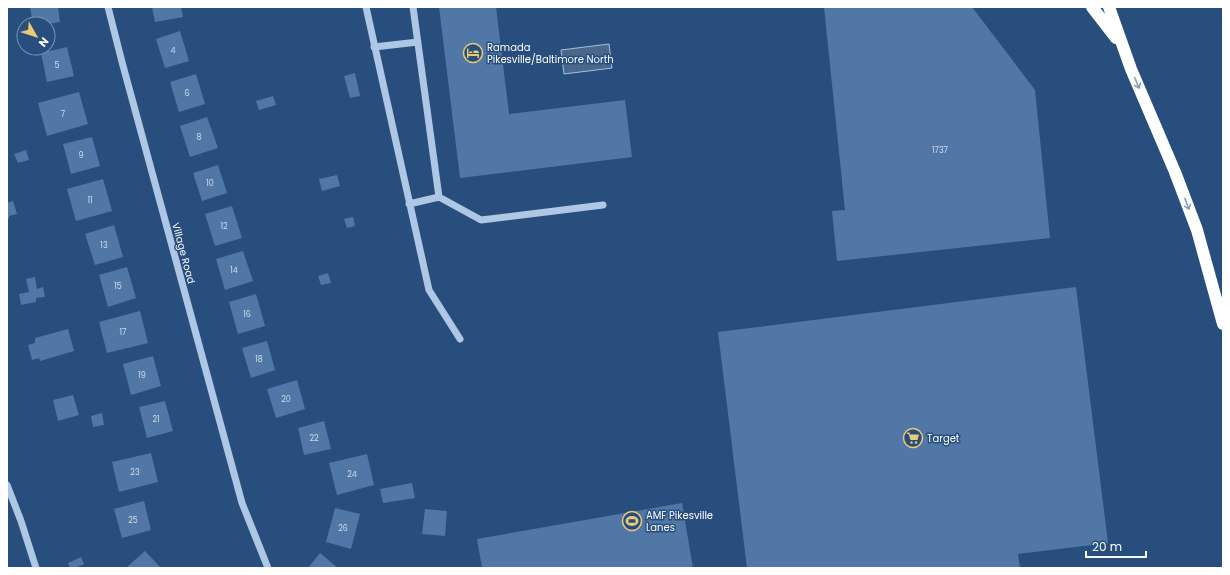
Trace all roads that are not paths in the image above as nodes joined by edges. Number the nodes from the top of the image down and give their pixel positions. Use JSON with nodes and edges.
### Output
{"nodes":[{"id":1,"x":108,"y":7,"type":"edge"},
{"id":2,"x":366,"y":7,"type":"edge"},
{"id":3,"x":413,"y":7,"type":"edge"},
{"id":4,"x":1092,"y":7,"type":"edge"},
{"id":5,"x":1109,"y":7,"type":"edge"},
{"id":6,"x":418,"y":42,"type":"junction"},
{"id":7,"x":374,"y":47,"type":"junction"},
{"id":8,"x":1123,"y":47,"type":"junction"},
{"id":9,"x":439,"y":197,"type":"junction"},
{"id":10,"x":409,"y":204,"type":"junction"},
{"id":11,"x":603,"y":205,"type":"dead end"},
{"id":12,"x":1223,"y":324,"type":"edge"},
{"id":13,"x":460,"y":339,"type":"dead end"},
{"id":14,"x":7,"y":485,"type":"edge"},
{"id":15,"x":36,"y":568,"type":"edge"},
{"id":16,"x":268,"y":568,"type":"edge"}],
"edges":[{"from":1,"to":16,"type":"street","name":"Village Road"},
{"from":2,"to":7,"type":"street"},
{"from":3,"to":6,"type":"street"},
{"from":4,"to":8,"type":"highway"},
{"from":5,"to":8,"type":"highway"},
{"from":6,"to":7,"type":"street"},
{"from":6,"to":9,"type":"street"},
{"from":7,"to":10,"type":"street"},
{"from":8,"to":12,"type":"highway","one_way":true},
{"from":9,"to":10,"type":"street"},
{"from":9,"to":11,"type":"street"},
{"from":10,"to":13,"type":"street"},
{"from":14,"to":15,"type":"street"}]}
